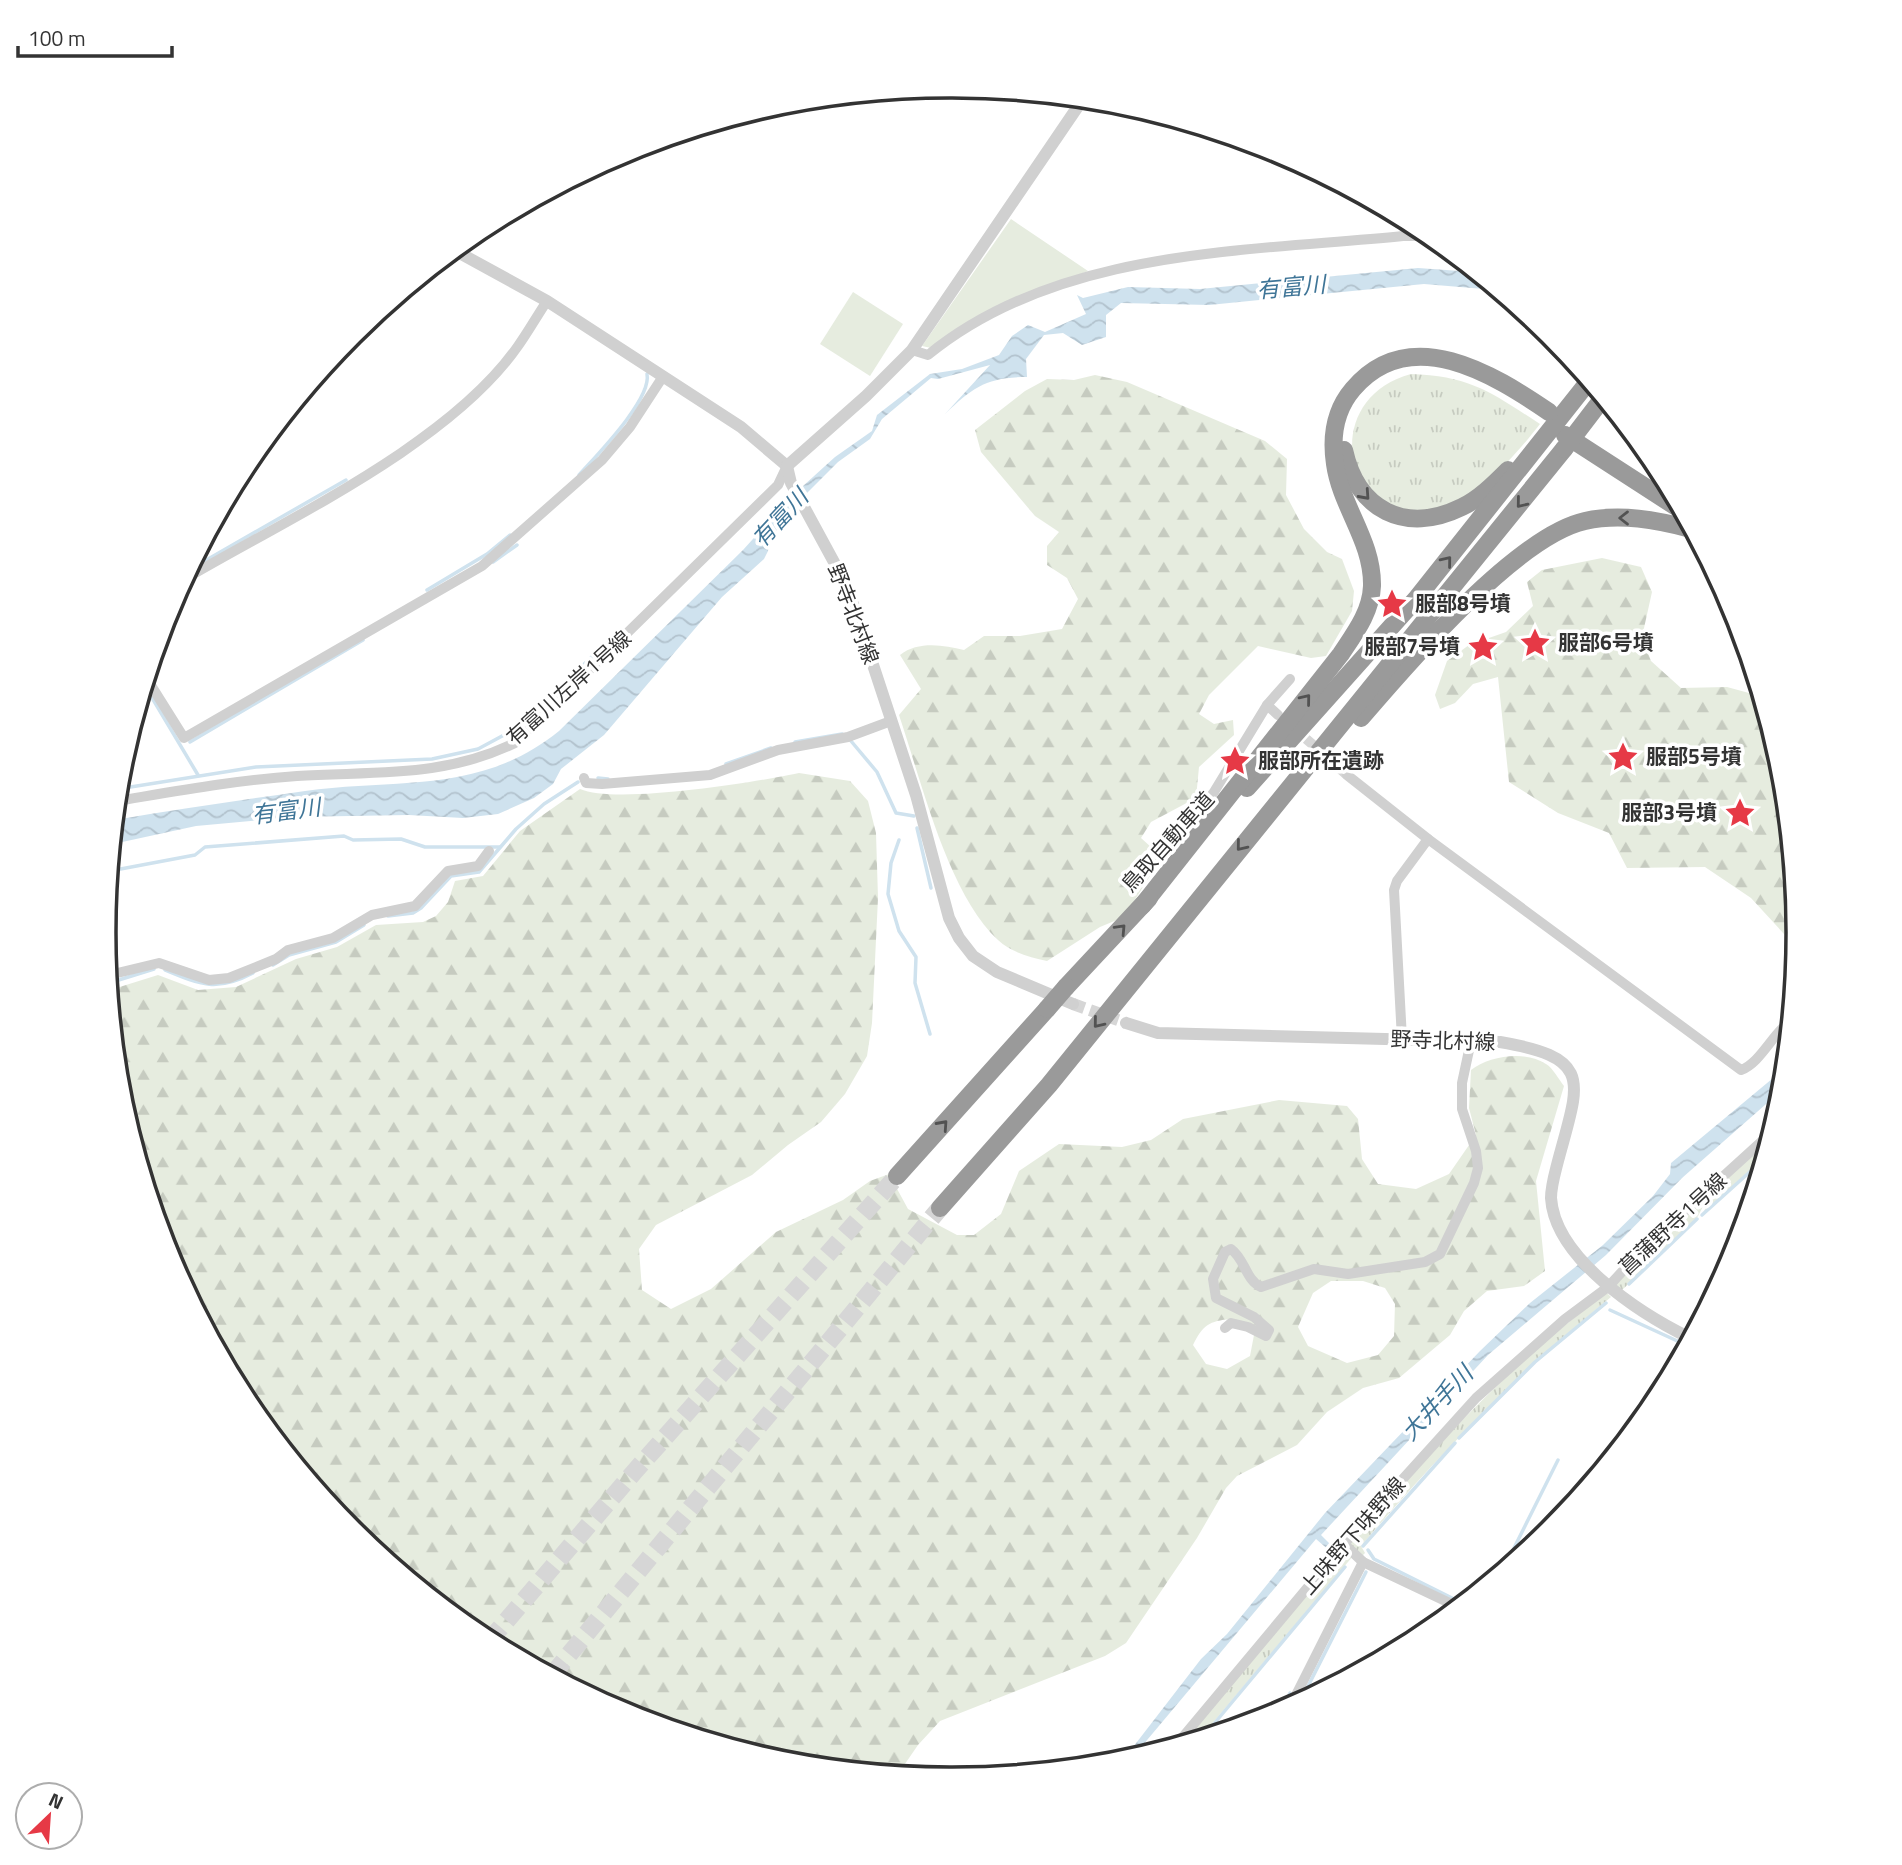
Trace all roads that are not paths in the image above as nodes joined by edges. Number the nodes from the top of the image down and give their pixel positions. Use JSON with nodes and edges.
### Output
{"nodes":[{"id":1,"x":1077,"y":108,"type":"edge"},
{"id":2,"x":1406,"y":236,"type":"junction"},
{"id":3,"x":1410,"y":236,"type":"edge"},
{"id":4,"x":1412,"y":237,"type":"edge"},
{"id":5,"x":464,"y":255,"type":"edge"},
{"id":6,"x":547,"y":301,"type":"junction"},
{"id":7,"x":912,"y":350,"type":"junction"},
{"id":8,"x":662,"y":378,"type":"junction"},
{"id":9,"x":1583,"y":388,"type":"edge"},
{"id":10,"x":1577,"y":396,"type":"junction"},
{"id":11,"x":1597,"y":405,"type":"edge"},
{"id":12,"x":1546,"y":422,"type":"junction"},
{"id":13,"x":1566,"y":437,"type":"junction"},
{"id":14,"x":787,"y":466,"type":"junction"},
{"id":15,"x":1654,"y":484,"type":"edge"},
{"id":16,"x":1664,"y":499,"type":"edge"},
{"id":17,"x":1680,"y":527,"type":"edge"},
{"id":18,"x":200,"y":570,"type":"edge"},
{"id":19,"x":1290,"y":679,"type":"dead end"},
{"id":20,"x":153,"y":689,"type":"edge"},
{"id":21,"x":1266,"y":705,"type":"junction"},
{"id":22,"x":1278,"y":715,"type":"dead end"},
{"id":23,"x":891,"y":721,"type":"junction"},
{"id":24,"x":1347,"y":775,"type":"tunnel mouth"},
{"id":25,"x":584,"y":778,"type":"dead end"},
{"id":26,"x":1284,"y":792,"type":"junction"},
{"id":27,"x":128,"y":799,"type":"edge"},
{"id":28,"x":1428,"y":839,"type":"junction"},
{"id":29,"x":1172,"y":846,"type":"dead end"},
{"id":30,"x":489,"y":851,"type":"dead end"},
{"id":31,"x":1142,"y":906,"type":"junction"},
{"id":32,"x":117,"y":973,"type":"edge"},
{"id":33,"x":1069,"y":995,"type":"junction"},
{"id":34,"x":1126,"y":1023,"type":"tunnel mouth"},
{"id":35,"x":1779,"y":1029,"type":"edge"},
{"id":36,"x":1402,"y":1039,"type":"junction"},
{"id":37,"x":1471,"y":1041,"type":"junction"},
{"id":38,"x":1758,"y":1145,"type":"edge"},
{"id":39,"x":897,"y":1176,"type":"tunnel mouth"},
{"id":40,"x":940,"y":1208,"type":"tunnel mouth"},
{"id":41,"x":1604,"y":1283,"type":"junction"},
{"id":42,"x":1225,"y":1328,"type":"dead end"},
{"id":43,"x":1682,"y":1334,"type":"edge"},
{"id":44,"x":1344,"y":1544,"type":"junction"},
{"id":45,"x":1363,"y":1562,"type":"junction"},
{"id":46,"x":1448,"y":1602,"type":"edge"},
{"id":47,"x":1298,"y":1691,"type":"edge"},
{"id":48,"x":1186,"y":1733,"type":"edge"}],
"edges":[{"from":1,"to":7,"type":"street"},
{"from":2,"to":3,"type":"street"},
{"from":2,"to":4,"type":"street"},
{"from":2,"to":7,"type":"street"},
{"from":5,"to":6,"type":"street"},
{"from":6,"to":8,"type":"street"},
{"from":6,"to":18,"type":"street"},
{"from":7,"to":14,"type":"street"},
{"from":8,"to":14,"type":"street"},
{"from":8,"to":20,"type":"street"},
{"from":9,"to":10,"type":"highway"},
{"from":10,"to":12,"type":"highway","name":"鳥取自動車道"},
{"from":12,"to":10,"type":"highway","one_way":true},
{"from":11,"to":13,"type":"highway","bridge":true},
{"from":31,"to":12,"type":"highway","name":"鳥取自動車道","one_way":true},
{"from":31,"to":12,"type":"highway","one_way":true},
{"from":13,"to":15,"type":"highway"},
{"from":13,"to":16,"type":"highway"},
{"from":13,"to":26,"type":"highway","one_way":true},
{"from":14,"to":23,"type":"street","name":"野寺北村線"},
{"from":14,"to":27,"type":"street","name":"有富川左岸1号線"},
{"from":17,"to":26,"type":"highway","one_way":true},
{"from":19,"to":21,"type":"street"},
{"from":21,"to":22,"type":"street"},
{"from":21,"to":29,"type":"street"},
{"from":23,"to":25,"type":"street"},
{"from":23,"to":33,"type":"street","name":"野寺北村線"},
{"from":24,"to":28,"type":"street"},
{"from":26,"to":40,"type":"highway","one_way":true},
{"from":28,"to":35,"type":"street"},
{"from":28,"to":36,"type":"street"},
{"from":30,"to":32,"type":"street"},
{"from":33,"to":31,"type":"highway","name":"鳥取自動車道","one_way":true},
{"from":39,"to":33,"type":"highway","name":"鳥取自動車道","one_way":true,"bridge":true},
{"from":34,"to":36,"type":"street","name":"野寺北村線"},
{"from":36,"to":37,"type":"street","name":"野寺北村線"},
{"from":37,"to":41,"type":"street","name":"野寺北村線"},
{"from":37,"to":42,"type":"street"},
{"from":38,"to":41,"type":"street","name":"菖蒲野寺1号線"},
{"from":41,"to":43,"type":"street"},
{"from":41,"to":44,"type":"street","name":"上味野下味野線"},
{"from":44,"to":45,"type":"street"},
{"from":44,"to":48,"type":"street","name":"上味野下味野線"},
{"from":45,"to":46,"type":"street"},
{"from":45,"to":47,"type":"street"}]}
